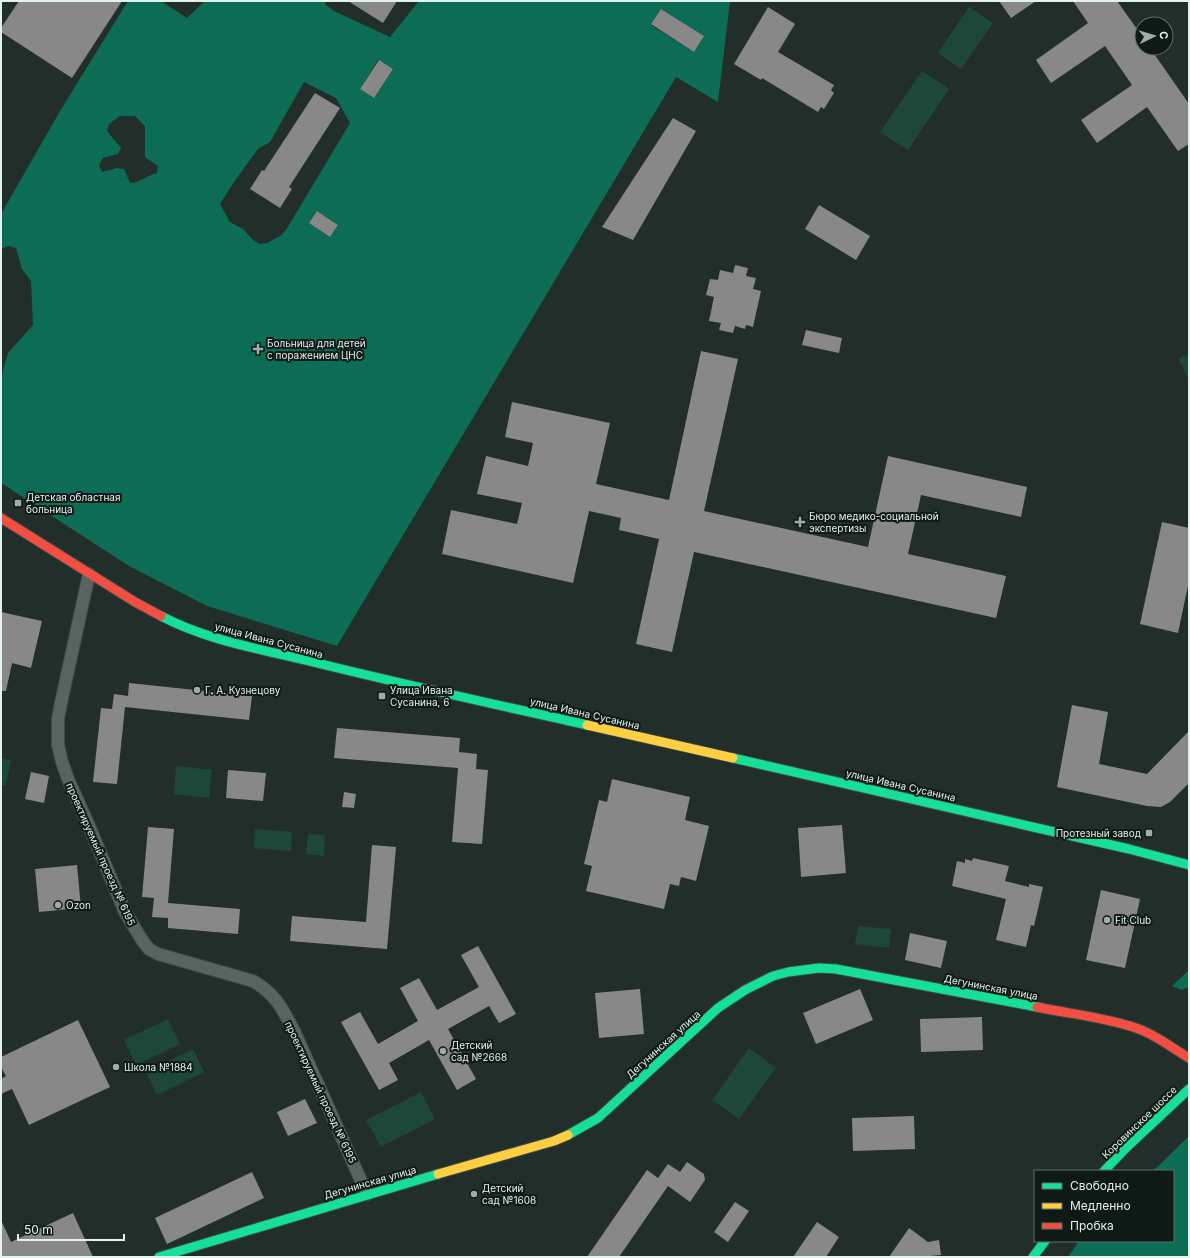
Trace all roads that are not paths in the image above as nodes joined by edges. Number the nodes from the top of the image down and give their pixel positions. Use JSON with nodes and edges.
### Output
{"nodes":[{"id":1,"x":1,"y":518,"type":"edge"},
{"id":2,"x":90,"y":574,"type":"junction"},
{"id":3,"x":1189,"y":865,"type":"edge"},
{"id":4,"x":1189,"y":1058,"type":"edge"},
{"id":5,"x":1189,"y":1089,"type":"edge"},
{"id":6,"x":1105,"y":1170,"type":"edge"},
{"id":7,"x":367,"y":1194,"type":"junction"},
{"id":8,"x":1043,"y":1242,"type":"edge"},
{"id":9,"x":159,"y":1257,"type":"edge"},
{"id":10,"x":1033,"y":1257,"type":"edge"}],
"edges":[{"from":1,"to":2,"type":"street","name":"улица Ивана Сусанина"},
{"from":2,"to":3,"type":"street","name":"улица Ивана Сусанина"},
{"from":2,"to":7,"type":"street","name":"проектируемый проезд № 6195"},
{"from":4,"to":7,"type":"street","name":"Дегунинская улица"},
{"from":5,"to":6,"type":"street","name":"Коровинское шоссе"},
{"from":7,"to":9,"type":"street","name":"Дегунинская улица"},
{"from":8,"to":10,"type":"street"}]}
